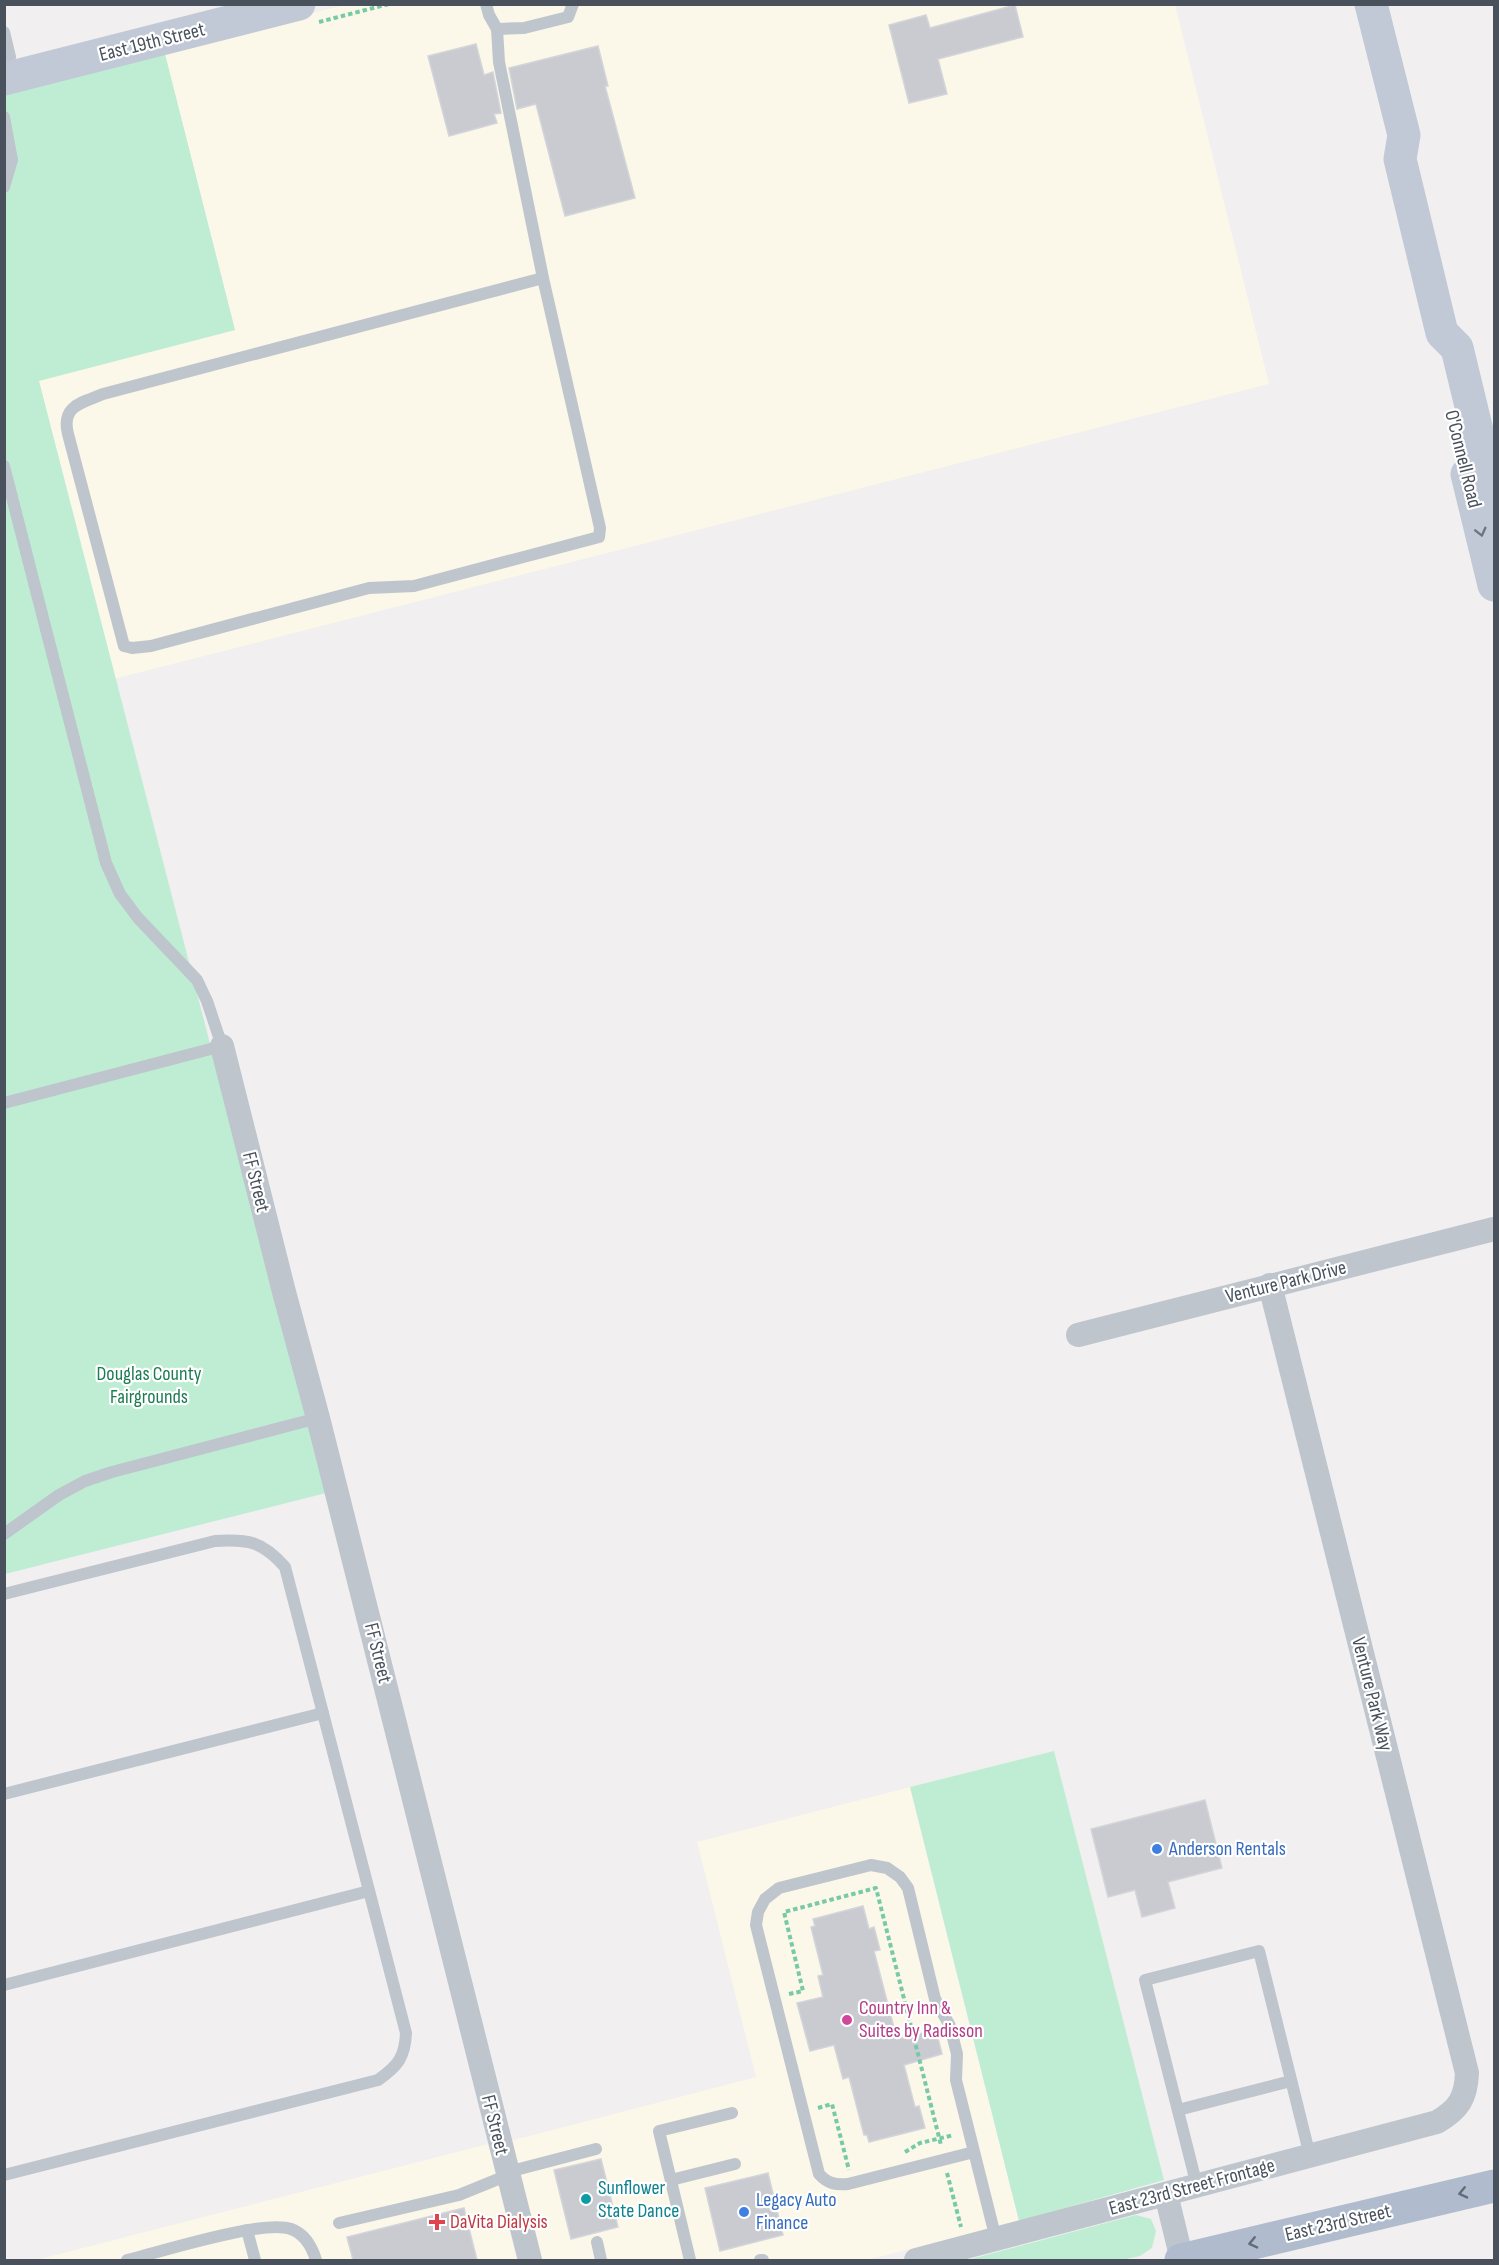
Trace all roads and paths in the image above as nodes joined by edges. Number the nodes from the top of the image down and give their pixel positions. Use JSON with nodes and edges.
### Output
{"nodes":[{"id":1,"x":299,"y":4,"type":"edge"},
{"id":2,"x":486,"y":4,"type":"edge"},
{"id":3,"x":573,"y":4,"type":"edge"},
{"id":4,"x":1351,"y":4,"type":"edge"},
{"id":5,"x":1371,"y":4,"type":"edge"},
{"id":6,"x":497,"y":29,"type":"junction"},
{"id":7,"x":4,"y":32,"type":"edge"},
{"id":8,"x":4,"y":67,"type":"edge"},
{"id":9,"x":4,"y":80,"type":"edge"},
{"id":10,"x":4,"y":117,"type":"edge"},
{"id":11,"x":1400,"y":159,"type":"junction"},
{"id":12,"x":4,"y":187,"type":"edge"},
{"id":13,"x":543,"y":278,"type":"junction"},
{"id":14,"x":1442,"y":333,"type":"junction"},
{"id":15,"x":4,"y":466,"type":"edge"},
{"id":16,"x":1494,"y":501,"type":"edge"},
{"id":17,"x":1494,"y":585,"type":"edge"},
{"id":18,"x":222,"y":1046,"type":"junction"},
{"id":19,"x":4,"y":1103,"type":"edge"},
{"id":20,"x":1494,"y":1228,"type":"edge"},
{"id":21,"x":1270,"y":1286,"type":"junction"},
{"id":22,"x":1078,"y":1335,"type":"dead end"},
{"id":23,"x":318,"y":1418,"type":"junction"},
{"id":24,"x":4,"y":1534,"type":"edge"},
{"id":25,"x":4,"y":1594,"type":"edge"},
{"id":26,"x":323,"y":1713,"type":"junction"},
{"id":27,"x":4,"y":1794,"type":"edge"},
{"id":28,"x":369,"y":1891,"type":"junction"},
{"id":29,"x":4,"y":1984,"type":"edge"},
{"id":30,"x":788,"y":1994,"type":"dead end"},
{"id":31,"x":1291,"y":2081,"type":"junction"},
{"id":32,"x":1461,"y":2102,"type":"joint"},
{"id":33,"x":816,"y":2109,"type":"dead end"},
{"id":34,"x":1178,"y":2110,"type":"junction"},
{"id":35,"x":732,"y":2113,"type":"dead end"},
{"id":36,"x":969,"y":2131,"type":"junction"},
{"id":37,"x":939,"y":2138,"type":"junction"},
{"id":38,"x":596,"y":2150,"type":"dead end"},
{"id":39,"x":974,"y":2152,"type":"junction"},
{"id":40,"x":1310,"y":2156,"type":"junction"},
{"id":41,"x":898,"y":2157,"type":"dead end"},
{"id":42,"x":944,"y":2160,"type":"junction"},
{"id":43,"x":735,"y":2164,"type":"dead end"},
{"id":44,"x":858,"y":2167,"type":"dead end"},
{"id":45,"x":508,"y":2174,"type":"junction"},
{"id":46,"x":4,"y":2175,"type":"edge"},
{"id":47,"x":671,"y":2180,"type":"junction"},
{"id":48,"x":1197,"y":2186,"type":"junction"},
{"id":49,"x":1494,"y":2186,"type":"edge"},
{"id":50,"x":1166,"y":2194,"type":"junction"},
{"id":51,"x":339,"y":2223,"type":"dead end"},
{"id":52,"x":247,"y":2230,"type":"junction"},
{"id":53,"x":996,"y":2239,"type":"junction"},
{"id":54,"x":597,"y":2242,"type":"dead end"},
{"id":55,"x":966,"y":2247,"type":"junction"},
{"id":56,"x":127,"y":2260,"type":"edge"},
{"id":57,"x":255,"y":2260,"type":"edge"},
{"id":58,"x":315,"y":2260,"type":"edge"},
{"id":59,"x":530,"y":2260,"type":"edge"},
{"id":60,"x":602,"y":2260,"type":"edge"},
{"id":61,"x":690,"y":2260,"type":"edge"},
{"id":62,"x":916,"y":2260,"type":"edge"},
{"id":63,"x":1182,"y":2260,"type":"edge"}],
"edges":[{"from":1,"to":9,"type":"street","name":"East 19th Street"},
{"from":2,"to":6,"type":"lane"},
{"from":3,"to":6,"type":"lane"},
{"from":4,"to":11,"type":"street","name":"O'Connell Road"},
{"from":5,"to":11,"type":"street","name":"O'Connell Road"},
{"from":6,"to":13,"type":"lane"},
{"from":7,"to":8,"type":"lane"},
{"from":10,"to":12,"type":"lane"},
{"from":11,"to":14,"type":"street","name":"O'Connell Road"},
{"from":13,"to":13,"type":"lane"},
{"from":14,"to":16,"type":"street","name":"O'Connell Road"},
{"from":14,"to":17,"type":"street","name":"O'Connell Road","one_way":true},
{"from":15,"to":18,"type":"lane"},
{"from":18,"to":19,"type":"lane"},
{"from":18,"to":23,"type":"street","name":"FF Street"},
{"from":20,"to":21,"type":"street","name":"Venture Park Drive"},
{"from":21,"to":22,"type":"street","name":"Venture Park Drive"},
{"from":21,"to":32,"type":"street","name":"Venture Park Way"},
{"from":23,"to":24,"type":"lane"},
{"from":23,"to":45,"type":"street","name":"FF Street"},
{"from":25,"to":26,"type":"lane"},
{"from":26,"to":27,"type":"lane"},
{"from":26,"to":28,"type":"lane"},
{"from":28,"to":29,"type":"lane"},
{"from":28,"to":46,"type":"lane"},
{"from":30,"to":37,"type":"path"},
{"from":31,"to":34,"type":"lane"},
{"from":31,"to":34,"type":"lane"},
{"from":31,"to":40,"type":"lane"},
{"from":32,"to":40,"type":"street","name":"East 23rd Street Frontage"},
{"from":33,"to":44,"type":"path"},
{"from":34,"to":48,"type":"lane"},
{"from":35,"to":47,"type":"lane"},
{"from":36,"to":37,"type":"path"},
{"from":36,"to":39,"type":"lane"},
{"from":36,"to":42,"type":"lane"},
{"from":37,"to":41,"type":"path"},
{"from":37,"to":42,"type":"path"},
{"from":38,"to":45,"type":"lane"},
{"from":39,"to":42,"type":"lane"},
{"from":39,"to":53,"type":"lane"},
{"from":40,"to":48,"type":"street","name":"East 23rd Street Frontage"},
{"from":42,"to":55,"type":"path"},
{"from":43,"to":47,"type":"lane"},
{"from":45,"to":51,"type":"lane"},
{"from":45,"to":59,"type":"street","name":"FF Street"},
{"from":47,"to":61,"type":"lane"},
{"from":48,"to":50,"type":"street","name":"East 23rd Street Frontage"},
{"from":49,"to":63,"type":"main road","name":"East 23rd Street","one_way":true},
{"from":50,"to":53,"type":"street","name":"East 23rd Street Frontage"},
{"from":50,"to":63,"type":"street"},
{"from":52,"to":56,"type":"lane"},
{"from":52,"to":57,"type":"lane"},
{"from":52,"to":58,"type":"lane"},
{"from":53,"to":55,"type":"street","name":"East 23rd Street Frontage"},
{"from":54,"to":60,"type":"lane"},
{"from":55,"to":62,"type":"street","name":"East 23rd Street Frontage"}]}
